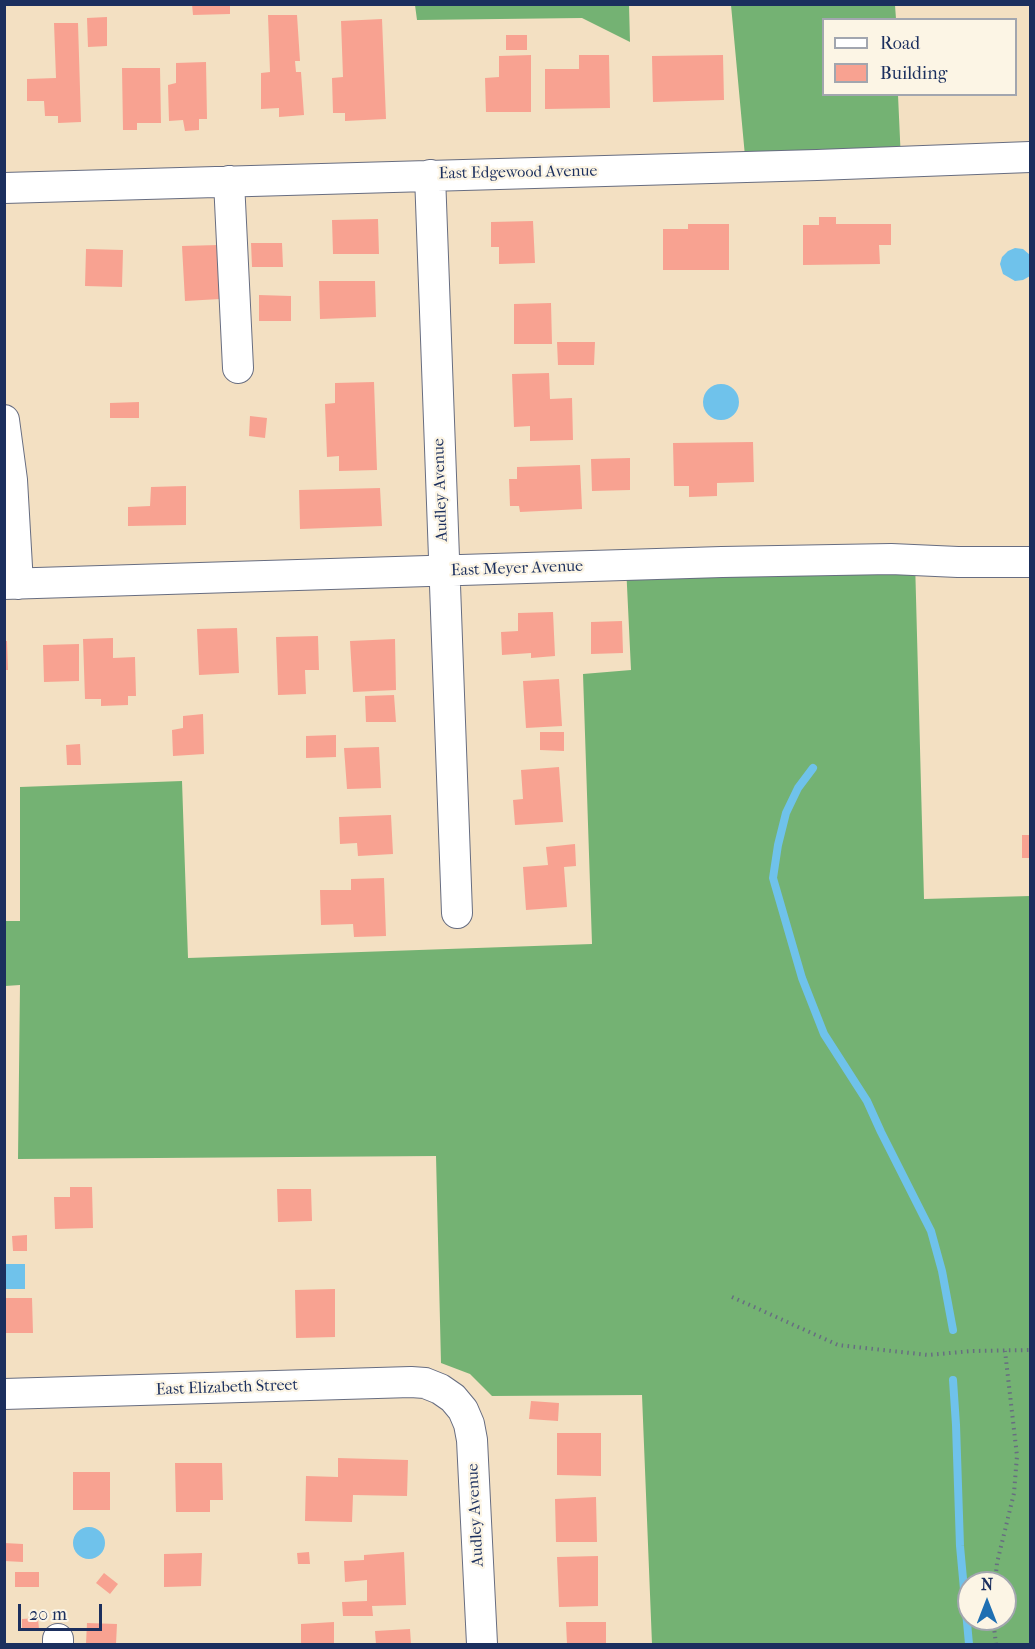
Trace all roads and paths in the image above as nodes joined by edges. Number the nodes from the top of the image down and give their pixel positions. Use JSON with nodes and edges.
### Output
{"nodes":[{"id":1,"x":1030,"y":157,"type":"edge"},
{"id":2,"x":430,"y":175,"type":"junction"},
{"id":3,"x":229,"y":182,"type":"junction"},
{"id":4,"x":4,"y":188,"type":"edge"},
{"id":5,"x":238,"y":368,"type":"dead end"},
{"id":6,"x":4,"y":420,"type":"edge"},
{"id":7,"x":1030,"y":562,"type":"edge"},
{"id":8,"x":444,"y":571,"type":"junction"},
{"id":9,"x":11,"y":584,"type":"edge"},
{"id":10,"x":457,"y":913,"type":"dead end"},
{"id":11,"x":732,"y":1297,"type":"dead end"},
{"id":12,"x":1030,"y":1350,"type":"edge"},
{"id":13,"x":1005,"y":1351,"type":"junction"},
{"id":14,"x":446,"y":1393,"type":"joint"},
{"id":15,"x":4,"y":1394,"type":"edge"},
{"id":16,"x":996,"y":1571,"type":"edge"},
{"id":17,"x":482,"y":1644,"type":"edge"}],
"edges":[{"from":1,"to":2,"type":"street","name":"East Edgewood Avenue"},
{"from":2,"to":3,"type":"street","name":"East Edgewood Avenue"},
{"from":2,"to":8,"type":"street","name":"Audley Avenue"},
{"from":3,"to":4,"type":"street","name":"East Edgewood Avenue"},
{"from":3,"to":5,"type":"street"},
{"from":6,"to":9,"type":"street"},
{"from":7,"to":8,"type":"street","name":"East Meyer Avenue"},
{"from":8,"to":9,"type":"street","name":"East Meyer Avenue"},
{"from":8,"to":10,"type":"street","name":"Audley Avenue"},
{"from":11,"to":13,"type":"path"},
{"from":12,"to":13,"type":"path"},
{"from":13,"to":16,"type":"path"},
{"from":14,"to":15,"type":"street","name":"East Elizabeth Street"},
{"from":14,"to":17,"type":"street","name":"Audley Avenue"}]}
